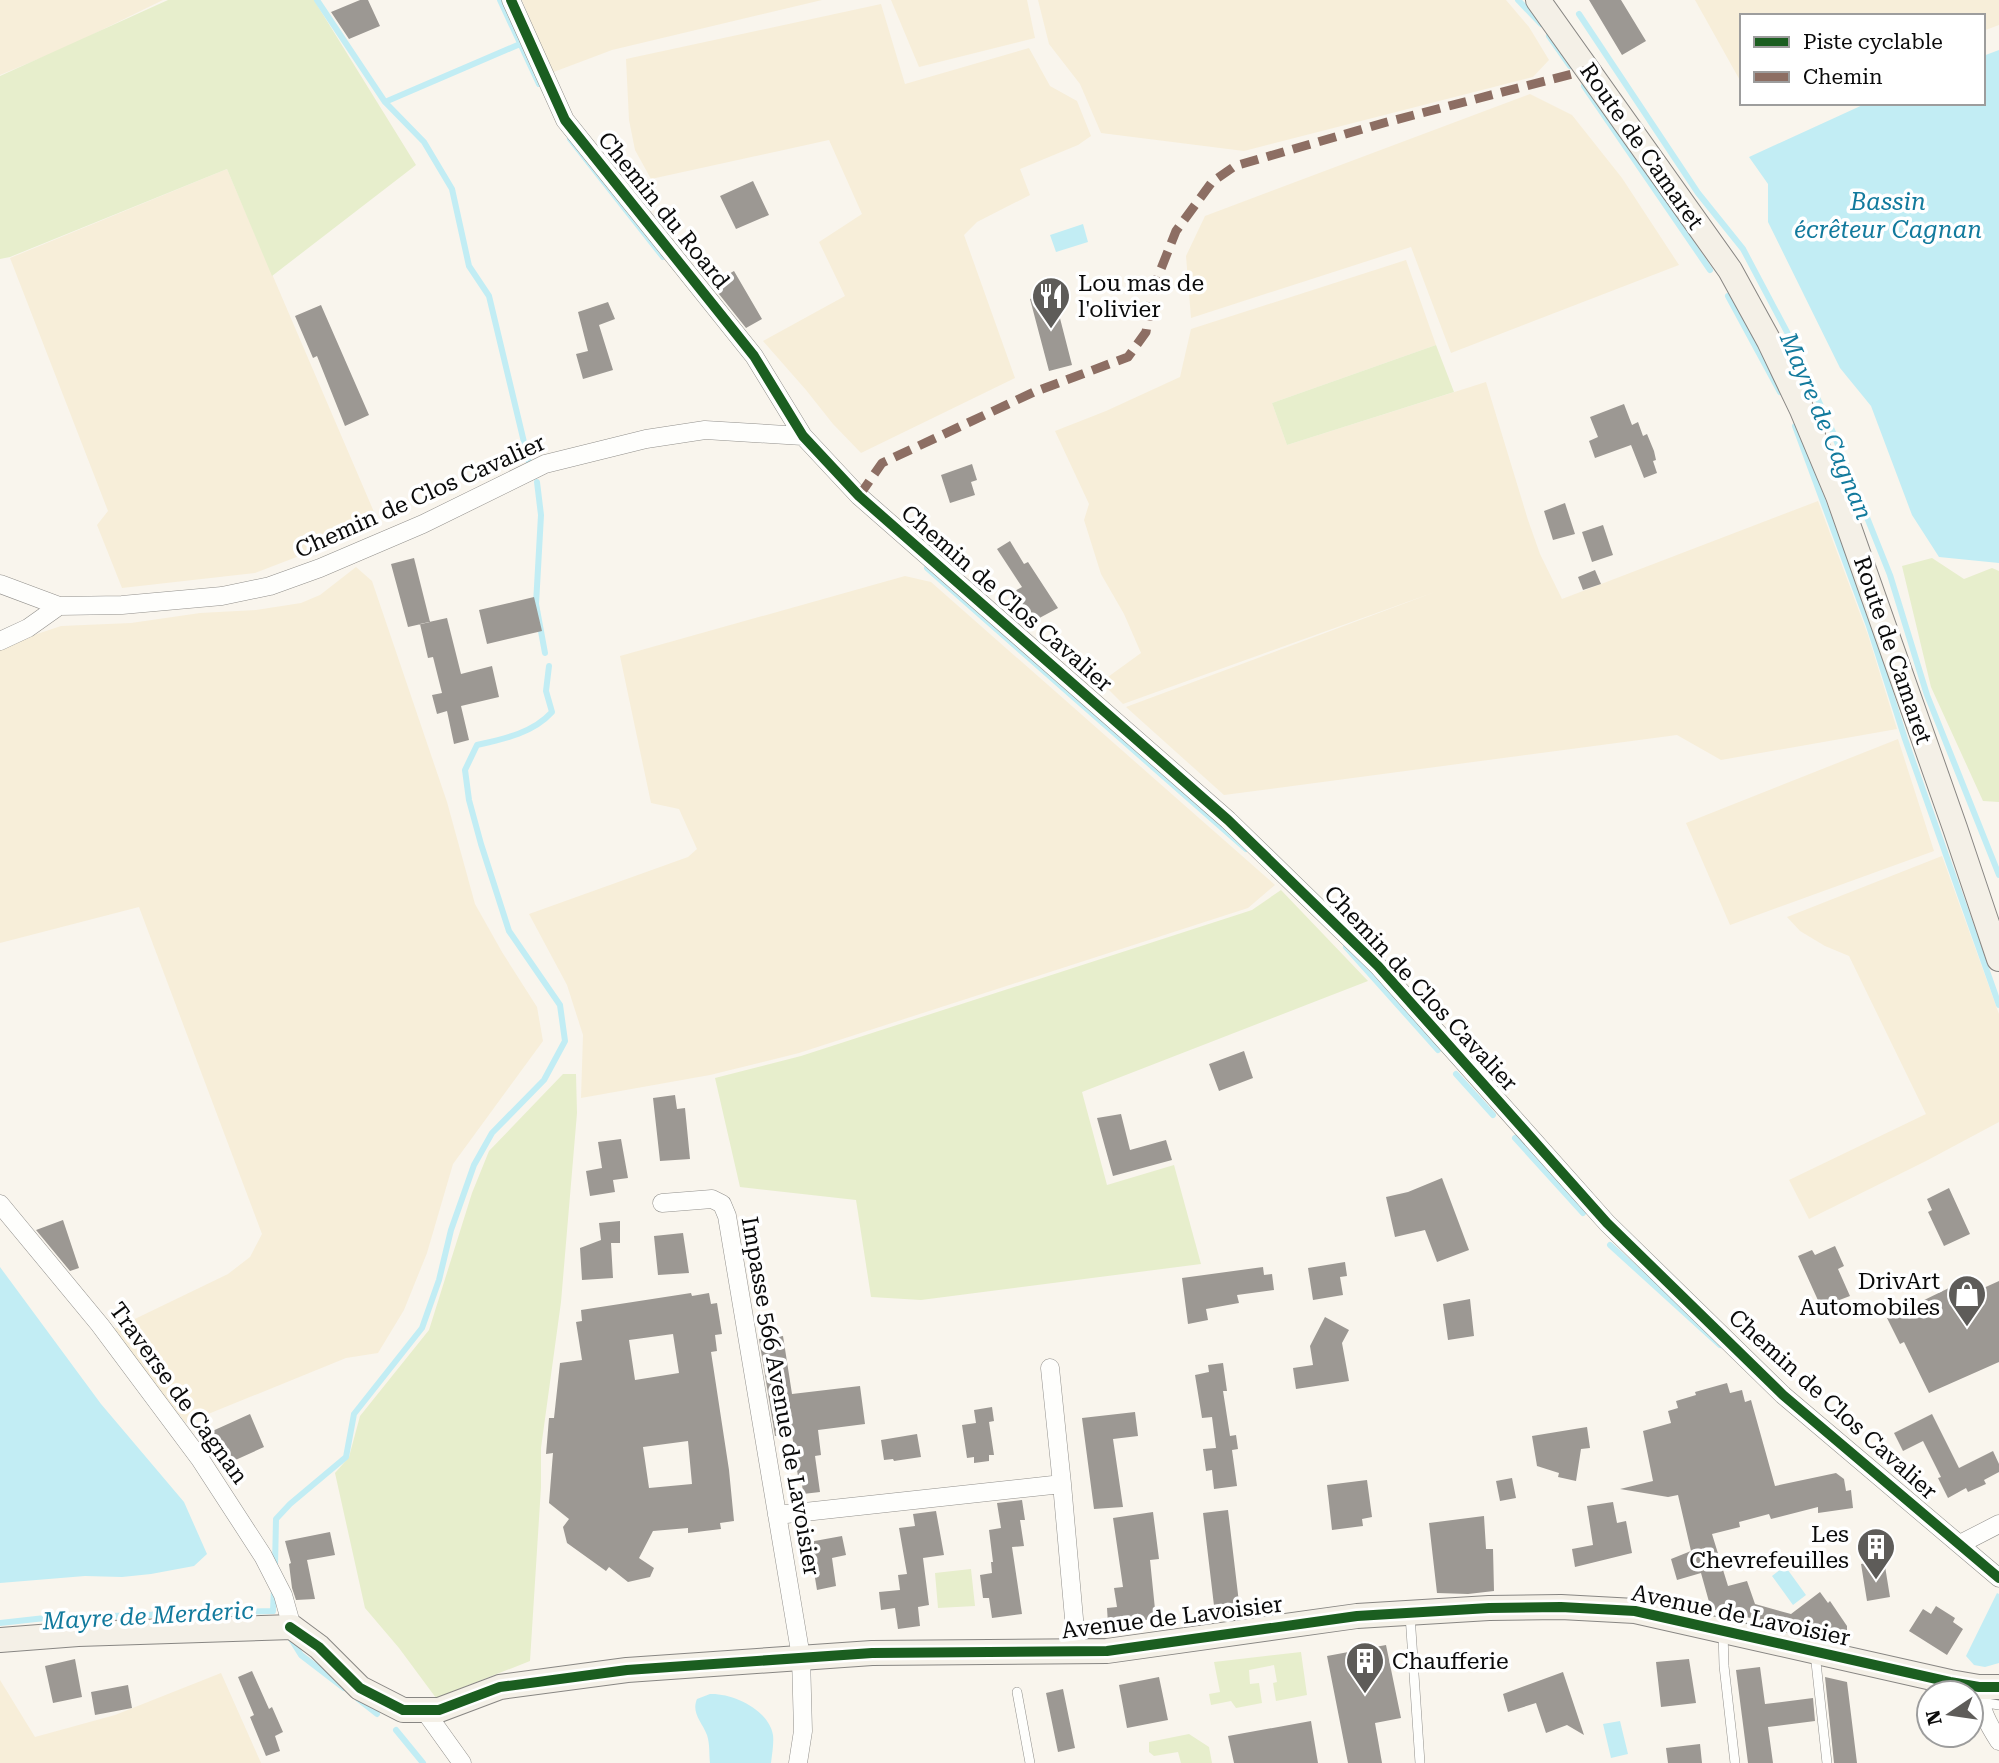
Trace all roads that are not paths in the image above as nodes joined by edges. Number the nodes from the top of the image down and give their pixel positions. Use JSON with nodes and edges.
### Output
{"nodes":[{"id":1,"x":511,"y":0,"type":"edge"},
{"id":2,"x":1538,"y":0,"type":"edge"},
{"id":3,"x":803,"y":436,"type":"junction"},
{"id":4,"x":0,"y":584,"type":"edge"},
{"id":5,"x":59,"y":606,"type":"junction"},
{"id":6,"x":0,"y":641,"type":"edge"},
{"id":7,"x":1999,"y":959,"type":"edge"},
{"id":8,"x":662,"y":1203,"type":"dead end"},
{"id":9,"x":0,"y":1204,"type":"edge"},
{"id":10,"x":1050,"y":1368,"type":"dead end"},
{"id":11,"x":1062,"y":1484,"type":"junction"},
{"id":12,"x":776,"y":1515,"type":"junction"},
{"id":13,"x":1999,"y":1524,"type":"edge"},
{"id":14,"x":1959,"y":1544,"type":"junction"},
{"id":15,"x":1999,"y":1578,"type":"edge"},
{"id":16,"x":1410,"y":1611,"type":"junction"},
{"id":17,"x":286,"y":1627,"type":"junction"},
{"id":18,"x":1724,"y":1630,"type":"junction"},
{"id":19,"x":0,"y":1640,"type":"edge"},
{"id":20,"x":1814,"y":1651,"type":"junction"},
{"id":21,"x":1077,"y":1652,"type":"junction"},
{"id":22,"x":801,"y":1657,"type":"junction"},
{"id":23,"x":1017,"y":1692,"type":"dead end"},
{"id":24,"x":1986,"y":1692,"type":"edge"},
{"id":25,"x":1999,"y":1705,"type":"edge"},
{"id":26,"x":424,"y":1710,"type":"junction"},
{"id":27,"x":1999,"y":1741,"type":"edge"},
{"id":28,"x":462,"y":1763,"type":"edge"},
{"id":29,"x":798,"y":1763,"type":"edge"},
{"id":30,"x":1030,"y":1763,"type":"edge"},
{"id":31,"x":1420,"y":1763,"type":"edge"},
{"id":32,"x":1735,"y":1763,"type":"edge"},
{"id":33,"x":1827,"y":1763,"type":"edge"}],
"edges":[{"from":1,"to":3,"type":"street","name":"Chemin du Roard"},
{"from":2,"to":7,"type":"street","name":"Route de Camaret"},
{"from":3,"to":5,"type":"street","name":"Chemin de Clos Cavalier"},
{"from":3,"to":14,"type":"street","name":"Chemin de Clos Cavalier"},
{"from":4,"to":5,"type":"street","name":"Chemin de Clos Cavalier"},
{"from":5,"to":6,"type":"street"},
{"from":8,"to":12,"type":"street","name":"Impasse 566 Avenue de Lavoisier"},
{"from":9,"to":17,"type":"street","name":"Traverse de Cagnan"},
{"from":10,"to":11,"type":"street"},
{"from":11,"to":12,"type":"street"},
{"from":11,"to":21,"type":"street"},
{"from":12,"to":22,"type":"street","name":"Impasse 566 Avenue de Lavoisier"},
{"from":13,"to":14,"type":"street"},
{"from":14,"to":15,"type":"street","name":"Chemin de Clos Cavalier"},
{"from":16,"to":18,"type":"street","name":"Avenue de Lavoisier"},
{"from":16,"to":21,"type":"street","name":"Avenue de Lavoisier"},
{"from":16,"to":31,"type":"lane"},
{"from":17,"to":19,"type":"street"},
{"from":17,"to":26,"type":"street","name":"Avenue de Lavoisier"},
{"from":18,"to":20,"type":"street","name":"Avenue de Lavoisier"},
{"from":18,"to":32,"type":"lane"},
{"from":20,"to":24,"type":"street","name":"Avenue de Lavoisier"},
{"from":20,"to":33,"type":"lane"},
{"from":21,"to":22,"type":"street","name":"Avenue de Lavoisier"},
{"from":22,"to":26,"type":"street","name":"Avenue de Lavoisier"},
{"from":22,"to":29,"type":"street","name":"Impasse 566 Avenue de Lavoisier"},
{"from":23,"to":30,"type":"lane"},
{"from":24,"to":25,"type":"lane"},
{"from":24,"to":27,"type":"street"},
{"from":26,"to":28,"type":"street"}]}
